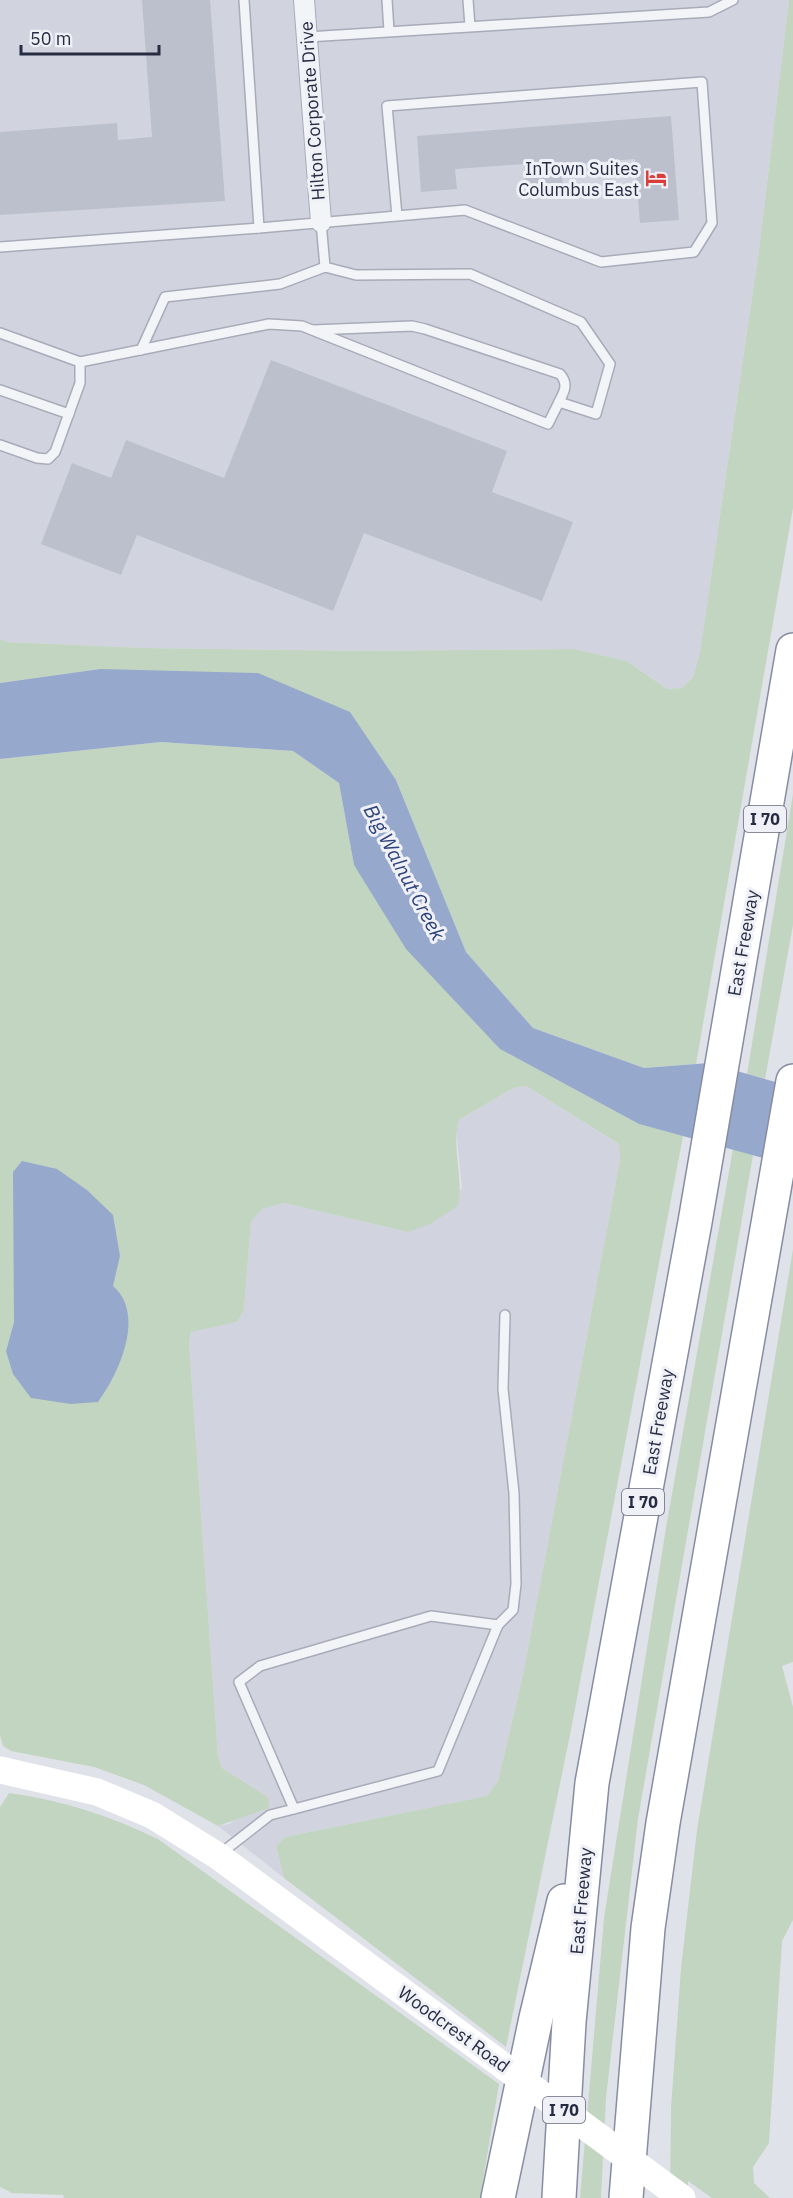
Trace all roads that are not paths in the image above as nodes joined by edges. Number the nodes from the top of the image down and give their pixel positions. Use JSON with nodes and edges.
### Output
{"nodes":[{"id":1,"x":244,"y":0,"type":"edge"},
{"id":2,"x":304,"y":0,"type":"edge"},
{"id":3,"x":387,"y":0,"type":"edge"},
{"id":4,"x":468,"y":0,"type":"edge"},
{"id":5,"x":733,"y":0,"type":"edge"},
{"id":6,"x":470,"y":26,"type":"junction"},
{"id":7,"x":389,"y":32,"type":"junction"},
{"id":8,"x":307,"y":37,"type":"junction"},
{"id":9,"x":397,"y":216,"type":"junction"},
{"id":10,"x":321,"y":222,"type":"junction"},
{"id":11,"x":259,"y":228,"type":"junction"},
{"id":12,"x":0,"y":248,"type":"edge"},
{"id":13,"x":325,"y":267,"type":"junction"},
{"id":14,"x":312,"y":330,"type":"junction"},
{"id":15,"x":0,"y":333,"type":"edge"},
{"id":16,"x":141,"y":350,"type":"junction"},
{"id":17,"x":80,"y":362,"type":"junction"},
{"id":18,"x":0,"y":390,"type":"edge"},
{"id":19,"x":559,"y":402,"type":"junction"},
{"id":20,"x":69,"y":414,"type":"junction"},
{"id":21,"x":0,"y":445,"type":"edge"},
{"id":22,"x":793,"y":650,"type":"edge"},
{"id":23,"x":793,"y":1081,"type":"edge"},
{"id":24,"x":505,"y":1315,"type":"dead end"},
{"id":25,"x":498,"y":1625,"type":"junction"},
{"id":26,"x":0,"y":1770,"type":"edge"},
{"id":27,"x":592,"y":1783,"type":"junction"},
{"id":28,"x":294,"y":1809,"type":"junction"},
{"id":29,"x":222,"y":1859,"type":"junction"},
{"id":30,"x":639,"y":2036,"type":"junction"},
{"id":31,"x":498,"y":2198,"type":"edge"},
{"id":32,"x":559,"y":2198,"type":"edge"},
{"id":33,"x":626,"y":2198,"type":"edge"},
{"id":34,"x":636,"y":2198,"type":"edge"},
{"id":35,"x":682,"y":2198,"type":"edge"}],
"edges":[{"from":1,"to":11,"type":"lane"},
{"from":2,"to":8,"type":"street","name":"Hilton Corporate Drive"},
{"from":3,"to":7,"type":"lane"},
{"from":4,"to":6,"type":"lane"},
{"from":5,"to":6,"type":"lane"},
{"from":6,"to":7,"type":"lane"},
{"from":7,"to":8,"type":"lane"},
{"from":8,"to":10,"type":"street","name":"Hilton Corporate Drive"},
{"from":9,"to":9,"type":"lane"},
{"from":9,"to":10,"type":"lane"},
{"from":10,"to":11,"type":"lane"},
{"from":10,"to":13,"type":"lane"},
{"from":11,"to":12,"type":"lane"},
{"from":13,"to":16,"type":"lane"},
{"from":13,"to":19,"type":"lane"},
{"from":14,"to":16,"type":"lane"},
{"from":14,"to":19,"type":"lane"},
{"from":14,"to":19,"type":"lane"},
{"from":15,"to":17,"type":"lane"},
{"from":16,"to":17,"type":"lane"},
{"from":17,"to":20,"type":"lane"},
{"from":18,"to":20,"type":"lane"},
{"from":20,"to":21,"type":"lane"},
{"from":22,"to":27,"type":"highway","name":"East Freeway","number":"I 70"},
{"from":23,"to":30,"type":"highway"},
{"from":24,"to":25,"type":"lane"},
{"from":25,"to":28,"type":"lane"},
{"from":25,"to":28,"type":"lane"},
{"from":26,"to":29,"type":"street","name":"Woodcrest Road"},
{"from":27,"to":31,"type":"highway"},
{"from":27,"to":32,"type":"highway","name":"East Freeway","number":"I 70"},
{"from":28,"to":29,"type":"lane"},
{"from":29,"to":35,"type":"street","name":"Woodcrest Road","bridge":true},
{"from":30,"to":33,"type":"highway"},
{"from":30,"to":34,"type":"highway"}]}
